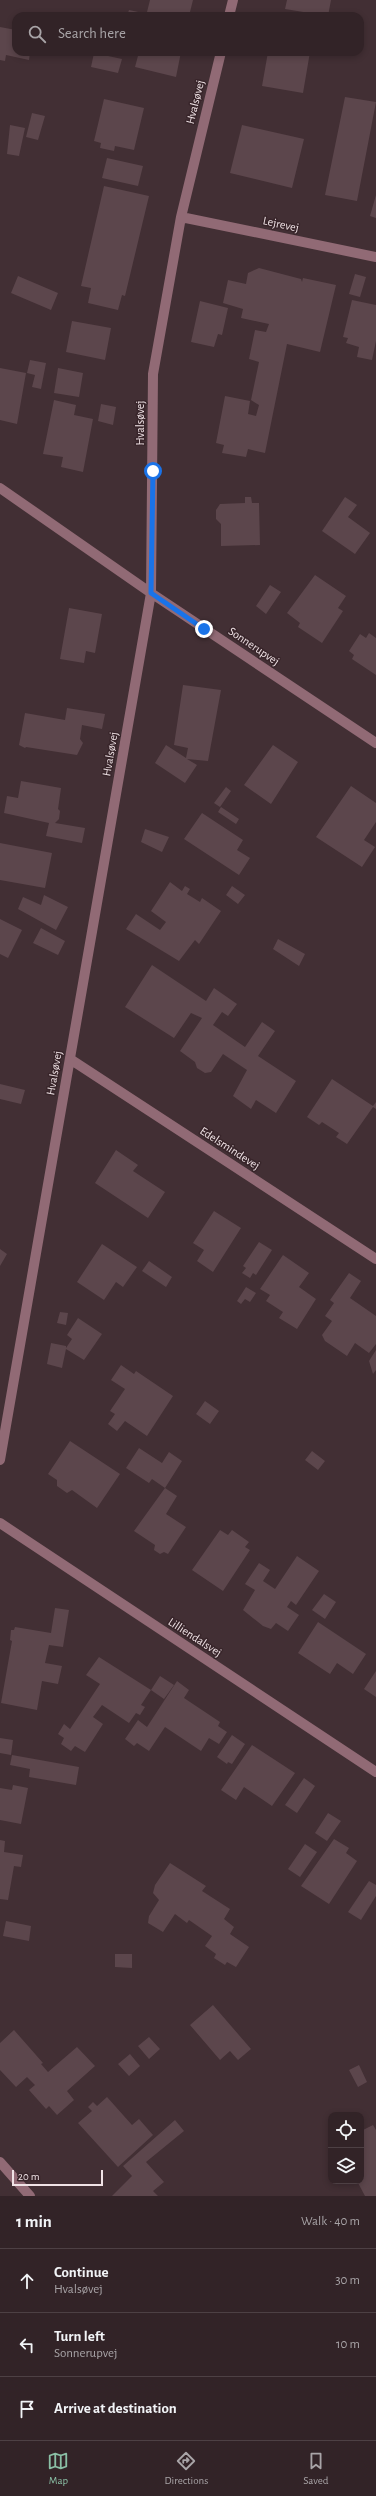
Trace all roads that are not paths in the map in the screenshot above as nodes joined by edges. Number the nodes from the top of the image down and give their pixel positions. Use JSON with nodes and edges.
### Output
{"nodes":[{"id":1,"x":233,"y":0,"type":"edge"},
{"id":2,"x":230,"y":12,"type":"edge"},
{"id":3,"x":220,"y":56,"type":"edge"},
{"id":4,"x":181,"y":216,"type":"junction"},
{"id":5,"x":376,"y":257,"type":"edge"},
{"id":6,"x":0,"y":488,"type":"edge"},
{"id":7,"x":151,"y":593,"type":"junction"},
{"id":8,"x":376,"y":742,"type":"edge"},
{"id":9,"x":70,"y":1059,"type":"junction"},
{"id":10,"x":376,"y":1259,"type":"edge"},
{"id":11,"x":0,"y":1460,"type":"edge"},
{"id":12,"x":0,"y":1523,"type":"edge"},
{"id":13,"x":376,"y":1772,"type":"edge"},
{"id":14,"x":0,"y":2162,"type":"edge"},
{"id":15,"x":30,"y":2196,"type":"edge"}],
"edges":[{"from":1,"to":2,"type":"street"},
{"from":3,"to":4,"type":"street","name":"Hvalsøvej"},
{"from":4,"to":5,"type":"street","name":"Lejrevej"},
{"from":4,"to":7,"type":"street","name":"Hvalsøvej"},
{"from":6,"to":7,"type":"street","name":"Sonnerupvej"},
{"from":7,"to":8,"type":"street","name":"Sonnerupvej"},
{"from":7,"to":9,"type":"street","name":"Hvalsøvej"},
{"from":9,"to":10,"type":"street","name":"Edelsmindevej"},
{"from":9,"to":11,"type":"street","name":"Hvalsøvej"},
{"from":12,"to":13,"type":"street","name":"Lilliendalsvej"},
{"from":14,"to":15,"type":"street"}]}
